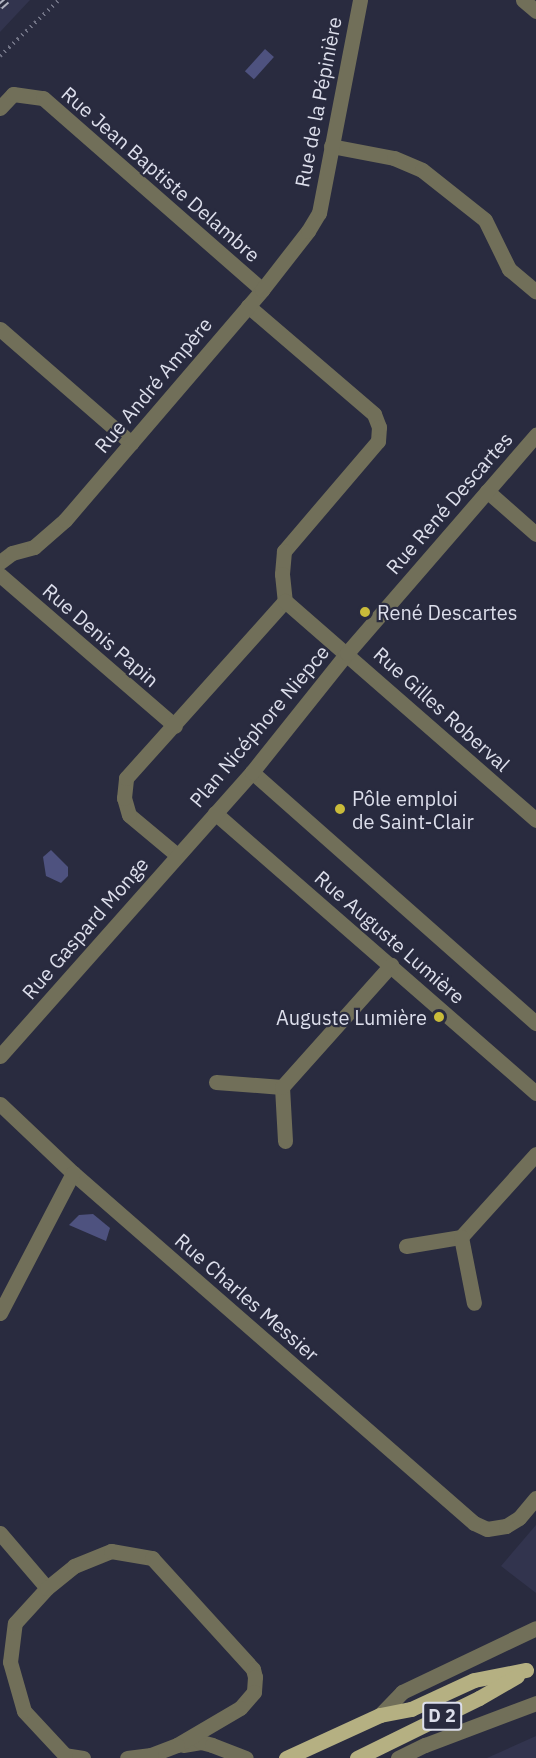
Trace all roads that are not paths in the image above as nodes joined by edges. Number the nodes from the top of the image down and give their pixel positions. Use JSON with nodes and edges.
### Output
{"nodes":[{"id":1,"x":360,"y":0,"type":"edge"},
{"id":2,"x":523,"y":0,"type":"edge"},
{"id":3,"x":536,"y":11,"type":"edge"},
{"id":4,"x":0,"y":108,"type":"edge"},
{"id":5,"x":331,"y":146,"type":"junction"},
{"id":6,"x":319,"y":213,"type":"joint"},
{"id":7,"x":262,"y":290,"type":"junction"},
{"id":8,"x":536,"y":292,"type":"edge"},
{"id":9,"x":248,"y":306,"type":"junction"},
{"id":10,"x":0,"y":329,"type":"edge"},
{"id":11,"x":536,"y":435,"type":"edge"},
{"id":12,"x":131,"y":443,"type":"junction"},
{"id":13,"x":487,"y":491,"type":"junction"},
{"id":14,"x":536,"y":534,"type":"edge"},
{"id":15,"x":0,"y":562,"type":"edge"},
{"id":16,"x":0,"y":575,"type":"edge"},
{"id":17,"x":285,"y":601,"type":"junction"},
{"id":18,"x":347,"y":653,"type":"junction"},
{"id":19,"x":174,"y":726,"type":"junction"},
{"id":20,"x":252,"y":772,"type":"junction"},
{"id":21,"x":215,"y":813,"type":"junction"},
{"id":22,"x":536,"y":820,"type":"edge"},
{"id":23,"x":177,"y":855,"type":"junction"},
{"id":24,"x":391,"y":965,"type":"junction"},
{"id":25,"x":536,"y":1023,"type":"edge"},
{"id":26,"x":0,"y":1056,"type":"edge"},
{"id":27,"x":216,"y":1082,"type":"dead end"},
{"id":28,"x":282,"y":1087,"type":"junction"},
{"id":29,"x":536,"y":1093,"type":"edge"},
{"id":30,"x":0,"y":1104,"type":"edge"},
{"id":31,"x":285,"y":1141,"type":"dead end"},
{"id":32,"x":536,"y":1154,"type":"edge"},
{"id":33,"x":73,"y":1173,"type":"junction"},
{"id":34,"x":461,"y":1236,"type":"junction"},
{"id":35,"x":406,"y":1246,"type":"dead end"},
{"id":36,"x":474,"y":1303,"type":"dead end"},
{"id":37,"x":0,"y":1313,"type":"edge"},
{"id":38,"x":536,"y":1498,"type":"edge"},
{"id":39,"x":0,"y":1533,"type":"edge"},
{"id":40,"x":47,"y":1588,"type":"junction"},
{"id":41,"x":536,"y":1628,"type":"edge"},
{"id":42,"x":531,"y":1668,"type":"edge"},
{"id":43,"x":536,"y":1703,"type":"edge"},
{"id":44,"x":380,"y":1715,"type":"junction"},
{"id":45,"x":177,"y":1746,"type":"junction"},
{"id":46,"x":423,"y":1751,"type":"edge"},
{"id":47,"x":83,"y":1758,"type":"edge"},
{"id":48,"x":127,"y":1758,"type":"edge"},
{"id":49,"x":246,"y":1758,"type":"edge"},
{"id":50,"x":286,"y":1758,"type":"edge"},
{"id":51,"x":357,"y":1758,"type":"edge"},
{"id":52,"x":398,"y":1758,"type":"edge"}],
"edges":[{"from":1,"to":5,"type":"street","name":"Rue de la Pépinière"},
{"from":2,"to":3,"type":"street"},
{"from":4,"to":7,"type":"street","name":"Rue Jean Baptiste Delambre"},
{"from":5,"to":6,"type":"street","name":"Rue de la Pépinière"},
{"from":5,"to":8,"type":"street"},
{"from":6,"to":7,"type":"street","name":"Rue André Ampère"},
{"from":7,"to":9,"type":"street","name":"Rue André Ampère"},
{"from":9,"to":12,"type":"street","name":"Rue André Ampère"},
{"from":9,"to":17,"type":"street"},
{"from":10,"to":12,"type":"street"},
{"from":11,"to":13,"type":"street","name":"Rue René Descartes"},
{"from":12,"to":15,"type":"street","name":"Rue André Ampère"},
{"from":13,"to":14,"type":"street"},
{"from":13,"to":18,"type":"street","name":"Rue René Descartes"},
{"from":16,"to":19,"type":"street","name":"Rue Denis Papin"},
{"from":17,"to":18,"type":"street","name":"Plan Nicéphore Niepce"},
{"from":17,"to":19,"type":"street"},
{"from":18,"to":20,"type":"street","name":"Plan Nicéphore Niepce"},
{"from":18,"to":22,"type":"street","name":"Rue Gilles Roberval"},
{"from":19,"to":23,"type":"street"},
{"from":20,"to":21,"type":"street","name":"Plan Nicéphore Niepce"},
{"from":20,"to":25,"type":"street","name":"Rue Auguste Lumière"},
{"from":21,"to":23,"type":"street","name":"Plan Nicéphore Niepce"},
{"from":21,"to":24,"type":"street","name":"Rue Auguste Lumière"},
{"from":23,"to":26,"type":"street","name":"Rue Gaspard Monge"},
{"from":24,"to":28,"type":"street"},
{"from":24,"to":29,"type":"street","name":"Rue Auguste Lumière"},
{"from":27,"to":28,"type":"street"},
{"from":28,"to":31,"type":"street"},
{"from":30,"to":33,"type":"street","name":"Rue Charles Messier"},
{"from":32,"to":34,"type":"street"},
{"from":33,"to":37,"type":"street"},
{"from":33,"to":38,"type":"street","name":"Rue Charles Messier"},
{"from":34,"to":35,"type":"street"},
{"from":34,"to":36,"type":"street"},
{"from":39,"to":40,"type":"street"},
{"from":40,"to":45,"type":"street"},
{"from":40,"to":47,"type":"street"},
{"from":41,"to":44,"type":"street"},
{"from":42,"to":44,"type":"main road","number":"D 2"},
{"from":42,"to":51,"type":"main road","number":"D 2"},
{"from":43,"to":46,"type":"street"},
{"from":44,"to":50,"type":"main road","number":"D 2"},
{"from":45,"to":48,"type":"street"},
{"from":45,"to":49,"type":"street"},
{"from":46,"to":52,"type":"street"}]}
